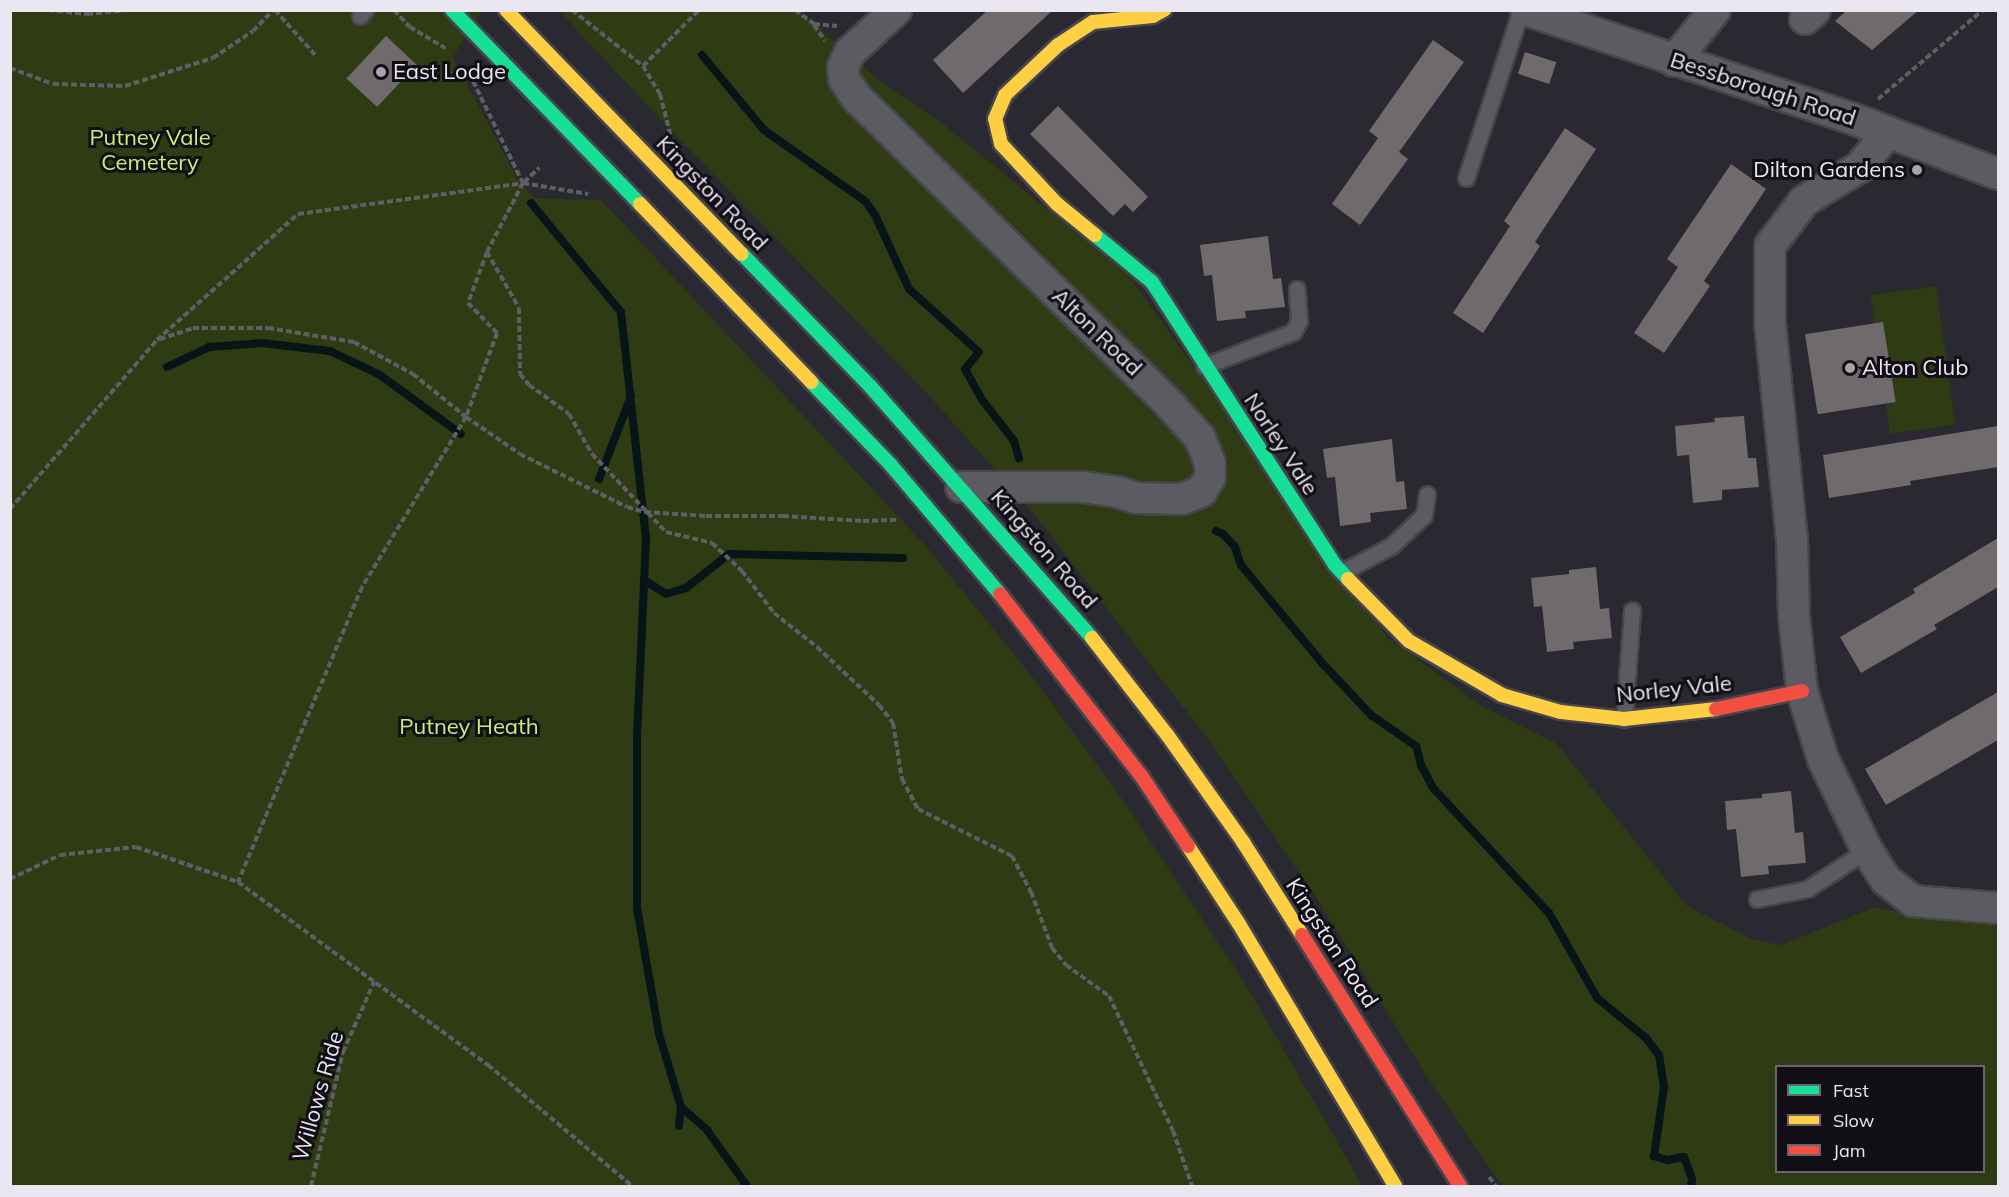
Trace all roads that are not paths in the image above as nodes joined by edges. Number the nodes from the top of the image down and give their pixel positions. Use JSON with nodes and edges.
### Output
{"nodes":[{"id":1,"x":452,"y":10,"type":"edge"},
{"id":2,"x":506,"y":10,"type":"edge"},
{"id":3,"x":896,"y":10,"type":"edge"},
{"id":4,"x":1164,"y":10,"type":"edge"},
{"id":5,"x":1521,"y":10,"type":"edge"},
{"id":6,"x":1526,"y":10,"type":"edge"},
{"id":7,"x":1715,"y":10,"type":"edge"},
{"id":8,"x":1674,"y":61,"type":"junction"},
{"id":9,"x":1888,"y":132,"type":"junction"},
{"id":10,"x":1998,"y":174,"type":"edge"},
{"id":11,"x":1466,"y":178,"type":"dead end"},
{"id":12,"x":1297,"y":289,"type":"dead end"},
{"id":13,"x":1204,"y":366,"type":"junction"},
{"id":14,"x":961,"y":487,"type":"junction"},
{"id":15,"x":1427,"y":494,"type":"dead end"},
{"id":16,"x":1342,"y":572,"type":"junction"},
{"id":17,"x":1632,"y":610,"type":"dead end"},
{"id":18,"x":1802,"y":691,"type":"junction"},
{"id":19,"x":1624,"y":719,"type":"junction"},
{"id":20,"x":1867,"y":850,"type":"junction"},
{"id":21,"x":1757,"y":899,"type":"dead end"},
{"id":22,"x":1998,"y":908,"type":"edge"},
{"id":23,"x":1395,"y":1186,"type":"edge"},
{"id":24,"x":1460,"y":1186,"type":"edge"}],
"edges":[{"from":1,"to":23,"type":"main road"},
{"from":2,"to":14,"type":"main road","name":"Kingston Road"},
{"from":3,"to":14,"type":"street","name":"Alton Road"},
{"from":4,"to":13,"type":"main road","name":"Norley Vale"},
{"from":5,"to":11,"type":"lane"},
{"from":6,"to":8,"type":"street","name":"Bessborough Road"},
{"from":7,"to":8,"type":"street"},
{"from":8,"to":9,"type":"street","name":"Bessborough Road"},
{"from":9,"to":10,"type":"street","name":"Bessborough Road"},
{"from":9,"to":18,"type":"street"},
{"from":12,"to":13,"type":"lane"},
{"from":13,"to":16,"type":"main road","name":"Norley Vale"},
{"from":14,"to":24,"type":"main road","name":"Kingston Road"},
{"from":15,"to":16,"type":"lane"},
{"from":16,"to":19,"type":"main road","name":"Norley Vale"},
{"from":17,"to":19,"type":"lane"},
{"from":18,"to":19,"type":"main road","name":"Norley Vale"},
{"from":18,"to":20,"type":"street"},
{"from":20,"to":21,"type":"lane"},
{"from":20,"to":22,"type":"street"}]}
